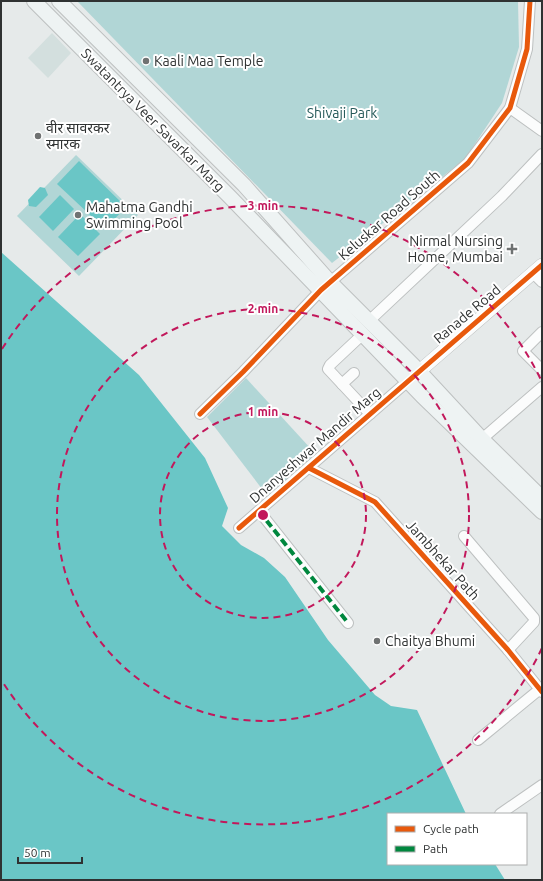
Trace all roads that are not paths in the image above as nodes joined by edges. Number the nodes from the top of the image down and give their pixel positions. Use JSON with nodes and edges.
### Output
{"nodes":[{"id":1,"x":34,"y":1,"type":"edge"},
{"id":2,"x":58,"y":1,"type":"edge"},
{"id":3,"x":530,"y":1,"type":"edge"},
{"id":4,"x":510,"y":108,"type":"junction"},
{"id":5,"x":542,"y":131,"type":"edge"},
{"id":6,"x":542,"y":154,"type":"edge"},
{"id":7,"x":539,"y":274,"type":"edge"},
{"id":8,"x":325,"y":286,"type":"junction"},
{"id":9,"x":366,"y":328,"type":"junction"},
{"id":10,"x":542,"y":332,"type":"edge"},
{"id":11,"x":418,"y":370,"type":"junction"},
{"id":12,"x":542,"y":370,"type":"edge"},
{"id":13,"x":354,"y":373,"type":"dead end"},
{"id":14,"x":408,"y":380,"type":"junction"},
{"id":15,"x":342,"y":384,"type":"junction"},
{"id":16,"x":542,"y":388,"type":"edge"},
{"id":17,"x":200,"y":414,"type":"dead end"},
{"id":18,"x":370,"y":414,"type":"junction"},
{"id":19,"x":482,"y":439,"type":"junction"},
{"id":20,"x":308,"y":468,"type":"junction"},
{"id":21,"x":541,"y":495,"type":"edge"},
{"id":22,"x":259,"y":511,"type":"junction"},
{"id":23,"x":542,"y":512,"type":"edge"},
{"id":24,"x":239,"y":528,"type":"dead end"},
{"id":25,"x":464,"y":536,"type":"dead end"},
{"id":26,"x":348,"y":623,"type":"dead end"},
{"id":27,"x":508,"y":650,"type":"junction"},
{"id":28,"x":541,"y":690,"type":"edge"},
{"id":29,"x":478,"y":740,"type":"dead end"},
{"id":30,"x":542,"y":785,"type":"edge"},
{"id":31,"x":501,"y":813,"type":"edge"}],
"edges":[{"from":1,"to":8,"type":"main road","name":"Swatantrya Veer Savarkar Marg"},
{"from":2,"to":8,"type":"main road","name":"Swatantrya Veer Savarkar Marg"},
{"from":3,"to":4,"type":"street","name":"Keluskar Road South"},
{"from":4,"to":5,"type":"street"},
{"from":4,"to":8,"type":"street","name":"Keluskar Road South"},
{"from":6,"to":9,"type":"street"},
{"from":7,"to":11,"type":"street","name":"Ranade Road"},
{"from":8,"to":9,"type":"main road","name":"Swatantrya Veer Savarkar Marg"},
{"from":8,"to":17,"type":"street","name":"Keluskar Road South"},
{"from":9,"to":11,"type":"main road","name":"Swatantrya Veer Savarkar Marg"},
{"from":9,"to":14,"type":"main road","name":"Swatantrya Veer Savarkar Marg"},
{"from":9,"to":15,"type":"street"},
{"from":10,"to":12,"type":"street"},
{"from":11,"to":14,"type":"street","name":"Ranade Road"},
{"from":11,"to":19,"type":"main road","name":"Swatantrya Veer Savarkar Marg"},
{"from":13,"to":15,"type":"street"},
{"from":14,"to":18,"type":"street","name":"Dnanyeshwar Mandir Marg"},
{"from":14,"to":23,"type":"main road","name":"Swatantrya Veer Savarkar Marg"},
{"from":15,"to":18,"type":"street"},
{"from":16,"to":19,"type":"street"},
{"from":18,"to":20,"type":"street","name":"Dnanyeshwar Mandir Marg"},
{"from":19,"to":21,"type":"main road","name":"Swatantrya Veer Savarkar Marg"},
{"from":20,"to":22,"type":"street","name":"Dnanyeshwar Mandir Marg"},
{"from":20,"to":27,"type":"street","name":"Jambhekar Path"},
{"from":22,"to":24,"type":"street","name":"Dnanyeshwar Mandir Marg"},
{"from":22,"to":26,"type":"street"},
{"from":25,"to":27,"type":"street"},
{"from":27,"to":28,"type":"street","name":"Jambhekar Path"},
{"from":28,"to":29,"type":"street"},
{"from":30,"to":31,"type":"street"}]}
